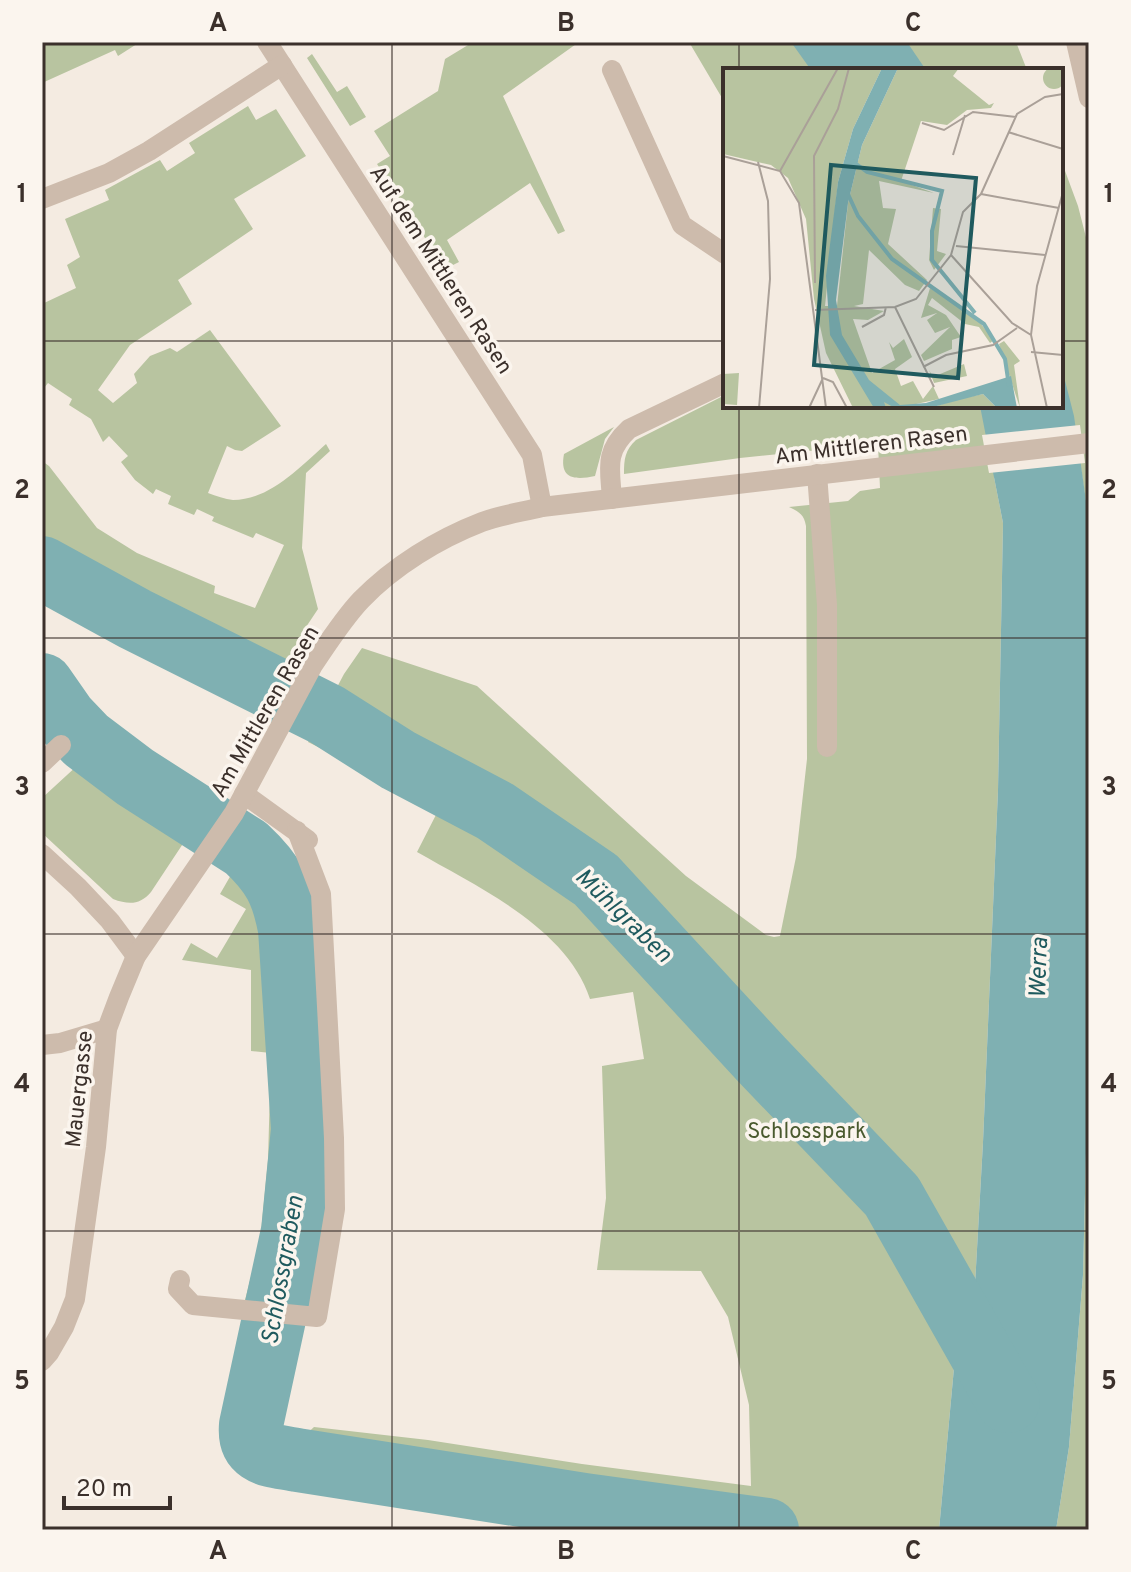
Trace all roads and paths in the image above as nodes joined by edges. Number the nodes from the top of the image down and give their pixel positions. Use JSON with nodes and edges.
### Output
{"nodes":[{"id":1,"x":267,"y":42,"type":"edge"},
{"id":2,"x":1076,"y":42,"type":"edge"},
{"id":3,"x":282,"y":65,"type":"junction"},
{"id":4,"x":612,"y":70,"type":"dead end"},
{"id":5,"x":1089,"y":98,"type":"edge"},
{"id":6,"x":42,"y":199,"type":"edge"},
{"id":7,"x":723,"y":253,"type":"edge"},
{"id":8,"x":723,"y":384,"type":"edge"},
{"id":9,"x":1089,"y":443,"type":"edge"},
{"id":10,"x":817,"y":474,"type":"junction"},
{"id":11,"x":612,"y":499,"type":"junction"},
{"id":12,"x":542,"y":507,"type":"junction"},
{"id":13,"x":61,"y":745,"type":"dead end"},
{"id":14,"x":827,"y":747,"type":"dead end"},
{"id":15,"x":42,"y":763,"type":"edge"},
{"id":16,"x":244,"y":794,"type":"junction"},
{"id":17,"x":297,"y":831,"type":"junction"},
{"id":18,"x":317,"y":847,"type":"dead end"},
{"id":19,"x":42,"y":854,"type":"edge"},
{"id":20,"x":136,"y":956,"type":"junction"},
{"id":21,"x":107,"y":1029,"type":"junction"},
{"id":22,"x":42,"y":1045,"type":"edge"},
{"id":23,"x":180,"y":1280,"type":"dead end"},
{"id":24,"x":42,"y":1361,"type":"edge"}],
"edges":[{"from":1,"to":3,"type":"street","name":"Auf dem Mittleren Rasen"},
{"from":2,"to":5,"type":"street"},
{"from":3,"to":6,"type":"street"},
{"from":3,"to":12,"type":"street","name":"Auf dem Mittleren Rasen"},
{"from":4,"to":7,"type":"street"},
{"from":8,"to":11,"type":"street"},
{"from":9,"to":10,"type":"street","name":"Am Mittleren Rasen"},
{"from":10,"to":11,"type":"street","name":"Am Mittleren Rasen"},
{"from":10,"to":14,"type":"street"},
{"from":11,"to":12,"type":"street","name":"Am Mittleren Rasen"},
{"from":12,"to":16,"type":"street","name":"Am Mittleren Rasen"},
{"from":13,"to":15,"type":"street"},
{"from":16,"to":17,"type":"street"},
{"from":16,"to":20,"type":"street","name":"Am Mittleren Rasen"},
{"from":17,"to":18,"type":"street"},
{"from":17,"to":23,"type":"street"},
{"from":19,"to":20,"type":"street"},
{"from":20,"to":21,"type":"street","name":"Mauergasse"},
{"from":21,"to":22,"type":"street"},
{"from":21,"to":24,"type":"street","name":"Mauergasse"}]}
